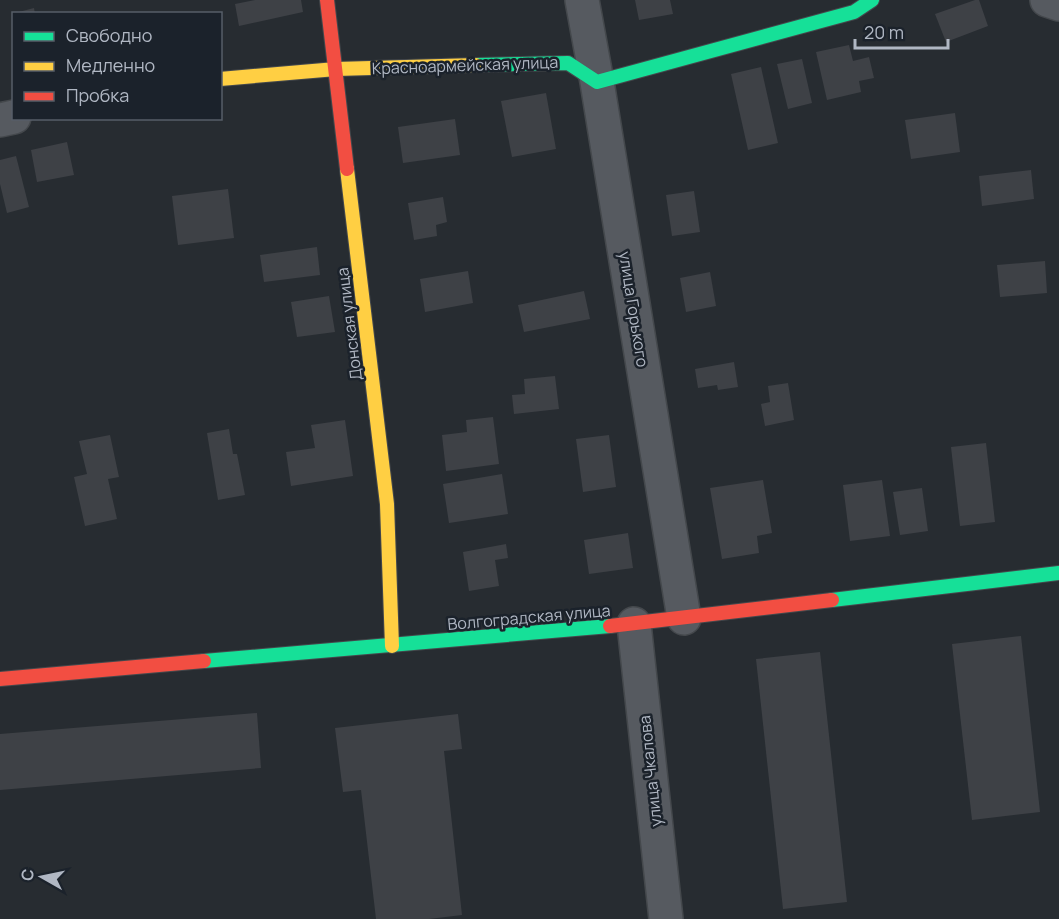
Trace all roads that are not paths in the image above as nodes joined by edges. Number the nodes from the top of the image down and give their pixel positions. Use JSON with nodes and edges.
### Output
{"nodes":[{"id":1,"x":327,"y":0,"type":"edge"},
{"id":2,"x":582,"y":0,"type":"edge"},
{"id":3,"x":872,"y":0,"type":"edge"},
{"id":4,"x":1047,"y":0,"type":"edge"},
{"id":5,"x":1059,"y":3,"type":"edge"},
{"id":6,"x":336,"y":69,"type":"junction"},
{"id":7,"x":222,"y":79,"type":"edge"},
{"id":8,"x":597,"y":82,"type":"junction"},
{"id":9,"x":1059,"y":573,"type":"edge"},
{"id":10,"x":684,"y":618,"type":"junction"},
{"id":11,"x":634,"y":624,"type":"junction"},
{"id":12,"x":393,"y":646,"type":"junction"},
{"id":13,"x":0,"y":679,"type":"edge"},
{"id":14,"x":666,"y":919,"type":"edge"}],
"edges":[{"from":1,"to":6,"type":"street","name":"Донская улица"},
{"from":2,"to":8,"type":"street","name":"улица Горького"},
{"from":3,"to":8,"type":"street"},
{"from":4,"to":5,"type":"street"},
{"from":6,"to":7,"type":"street","name":"Красноармейская улица"},
{"from":6,"to":8,"type":"street","name":"Красноармейская улица"},
{"from":6,"to":12,"type":"street","name":"Донская улица"},
{"from":8,"to":10,"type":"street","name":"улица Горького"},
{"from":9,"to":10,"type":"street","name":"Волгоградская улица"},
{"from":10,"to":11,"type":"street","name":"Волгоградская улица"},
{"from":11,"to":12,"type":"street","name":"Волгоградская улица"},
{"from":11,"to":14,"type":"street","name":"улица Чкалова"},
{"from":12,"to":13,"type":"street","name":"Волгоградская улица"}]}
